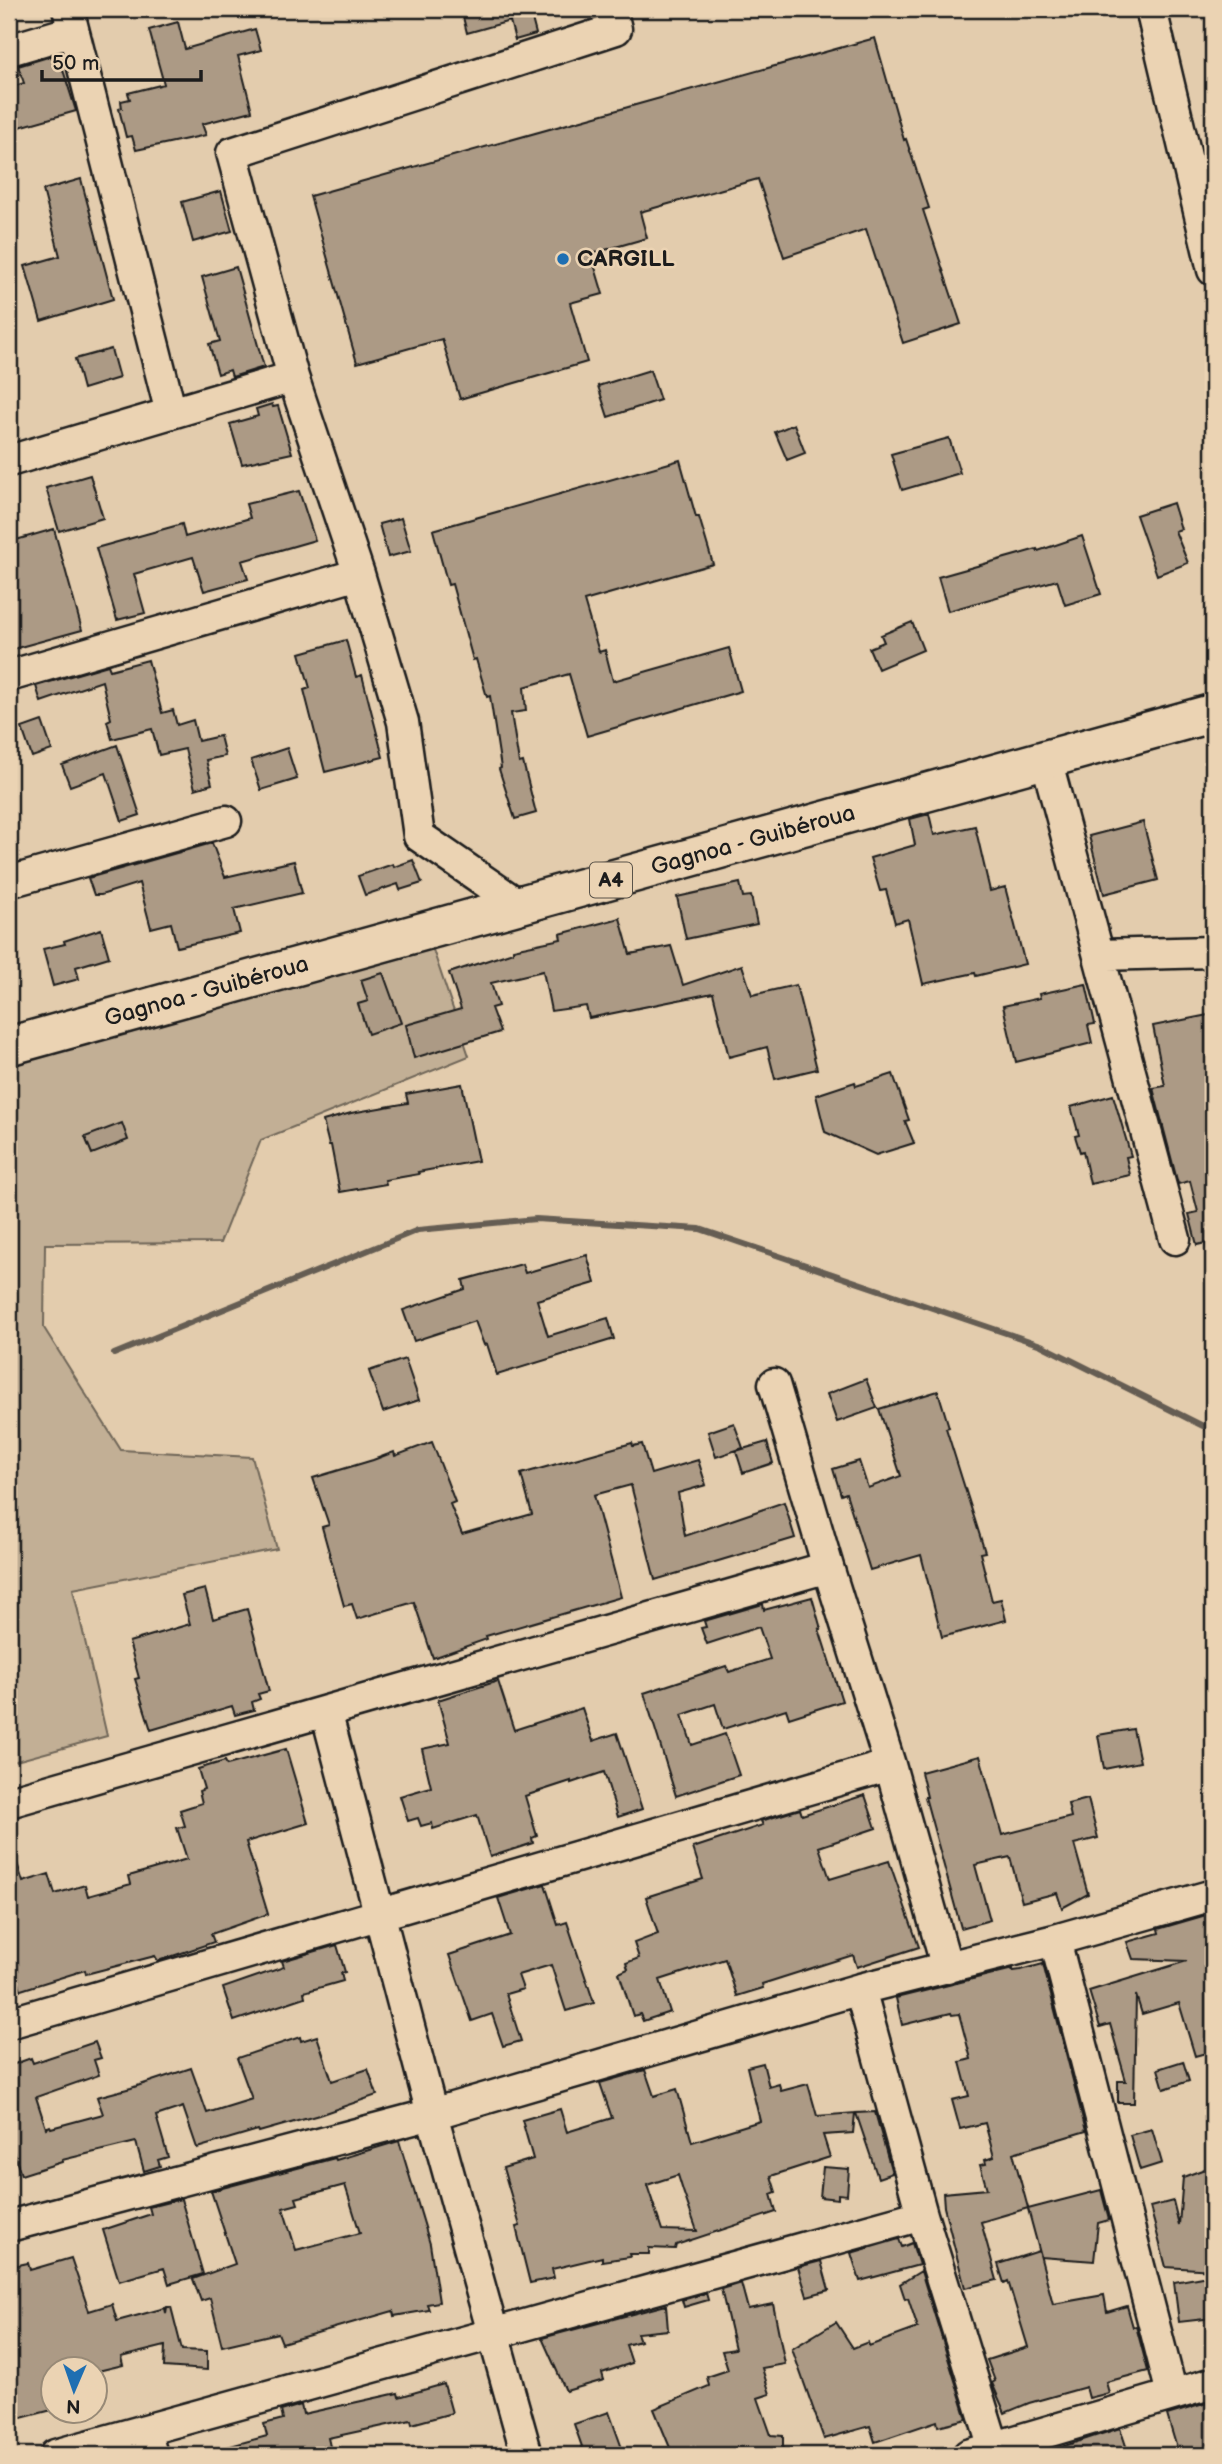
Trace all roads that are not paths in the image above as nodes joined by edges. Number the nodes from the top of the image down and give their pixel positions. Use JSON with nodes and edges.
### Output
{"nodes":[{"id":1,"x":611,"y":9,"type":"edge"},
{"id":2,"x":1151,"y":9,"type":"edge"},
{"id":3,"x":71,"y":20,"type":"edge"},
{"id":4,"x":9,"y":50,"type":"edge"},
{"id":5,"x":1213,"y":270,"type":"edge"},
{"id":6,"x":293,"y":377,"type":"junction"},
{"id":7,"x":171,"y":413,"type":"junction"},
{"id":8,"x":9,"y":461,"type":"edge"},
{"id":9,"x":359,"y":574,"type":"junction"},
{"id":10,"x":9,"y":676,"type":"edge"},
{"id":11,"x":1213,"y":713,"type":"edge"},
{"id":12,"x":1046,"y":759,"type":"junction"},
{"id":13,"x":226,"y":821,"type":"dead end"},
{"id":14,"x":9,"y":882,"type":"edge"},
{"id":15,"x":519,"y":905,"type":"junction"},
{"id":16,"x":1213,"y":952,"type":"edge"},
{"id":17,"x":1099,"y":955,"type":"junction"},
{"id":18,"x":9,"y":1046,"type":"edge"},
{"id":19,"x":1175,"y":1239,"type":"dead end"},
{"id":20,"x":774,"y":1384,"type":"dead end"},
{"id":21,"x":828,"y":1567,"type":"junction"},
{"id":22,"x":326,"y":1711,"type":"junction"},
{"id":23,"x":890,"y":1765,"type":"junction"},
{"id":24,"x":9,"y":1802,"type":"edge"},
{"id":25,"x":1213,"y":1895,"type":"edge"},
{"id":26,"x":380,"y":1914,"type":"junction"},
{"id":27,"x":1055,"y":1940,"type":"junction"},
{"id":28,"x":947,"y":1968,"type":"junction"},
{"id":29,"x":860,"y":1989,"type":"junction"},
{"id":30,"x":9,"y":2023,"type":"edge"},
{"id":31,"x":432,"y":2114,"type":"junction"},
{"id":32,"x":922,"y":2215,"type":"junction"},
{"id":33,"x":9,"y":2226,"type":"edge"},
{"id":34,"x":492,"y":2334,"type":"junction"},
{"id":35,"x":1213,"y":2383,"type":"edge"},
{"id":36,"x":1172,"y":2394,"type":"junction"},
{"id":37,"x":149,"y":2443,"type":"edge"},
{"id":38,"x":1048,"y":2444,"type":"edge"},
{"id":39,"x":981,"y":2452,"type":"edge"},
{"id":40,"x":54,"y":2455,"type":"edge"},
{"id":41,"x":527,"y":2455,"type":"edge"}],
"edges":[{"from":1,"to":6,"type":"street"},
{"from":2,"to":5,"type":"street"},
{"from":3,"to":4,"type":"street"},
{"from":3,"to":7,"type":"street"},
{"from":6,"to":7,"type":"street"},
{"from":6,"to":9,"type":"street"},
{"from":7,"to":8,"type":"street"},
{"from":9,"to":10,"type":"street"},
{"from":9,"to":15,"type":"street"},
{"from":11,"to":12,"type":"main road","name":"Gagnoa - Guibéroua","number":"A4"},
{"from":12,"to":15,"type":"main road","name":"Gagnoa - Guibéroua","number":"A4"},
{"from":12,"to":17,"type":"street"},
{"from":13,"to":14,"type":"street"},
{"from":15,"to":18,"type":"main road","name":"Gagnoa - Guibéroua","number":"A4"},
{"from":16,"to":17,"type":"street"},
{"from":17,"to":19,"type":"street"},
{"from":20,"to":21,"type":"street"},
{"from":21,"to":22,"type":"street"},
{"from":21,"to":23,"type":"street"},
{"from":22,"to":24,"type":"street"},
{"from":22,"to":26,"type":"street"},
{"from":23,"to":26,"type":"street"},
{"from":23,"to":28,"type":"street"},
{"from":25,"to":27,"type":"street"},
{"from":26,"to":30,"type":"street"},
{"from":26,"to":31,"type":"street"},
{"from":27,"to":28,"type":"street"},
{"from":27,"to":36,"type":"street"},
{"from":28,"to":29,"type":"street"},
{"from":29,"to":31,"type":"street"},
{"from":29,"to":32,"type":"street"},
{"from":31,"to":33,"type":"street"},
{"from":31,"to":34,"type":"street"},
{"from":32,"to":34,"type":"street"},
{"from":32,"to":39,"type":"street"},
{"from":34,"to":37,"type":"street"},
{"from":34,"to":41,"type":"street"},
{"from":35,"to":36,"type":"street"},
{"from":36,"to":38,"type":"street"},
{"from":37,"to":40,"type":"street"},
{"from":38,"to":39,"type":"street"}]}
